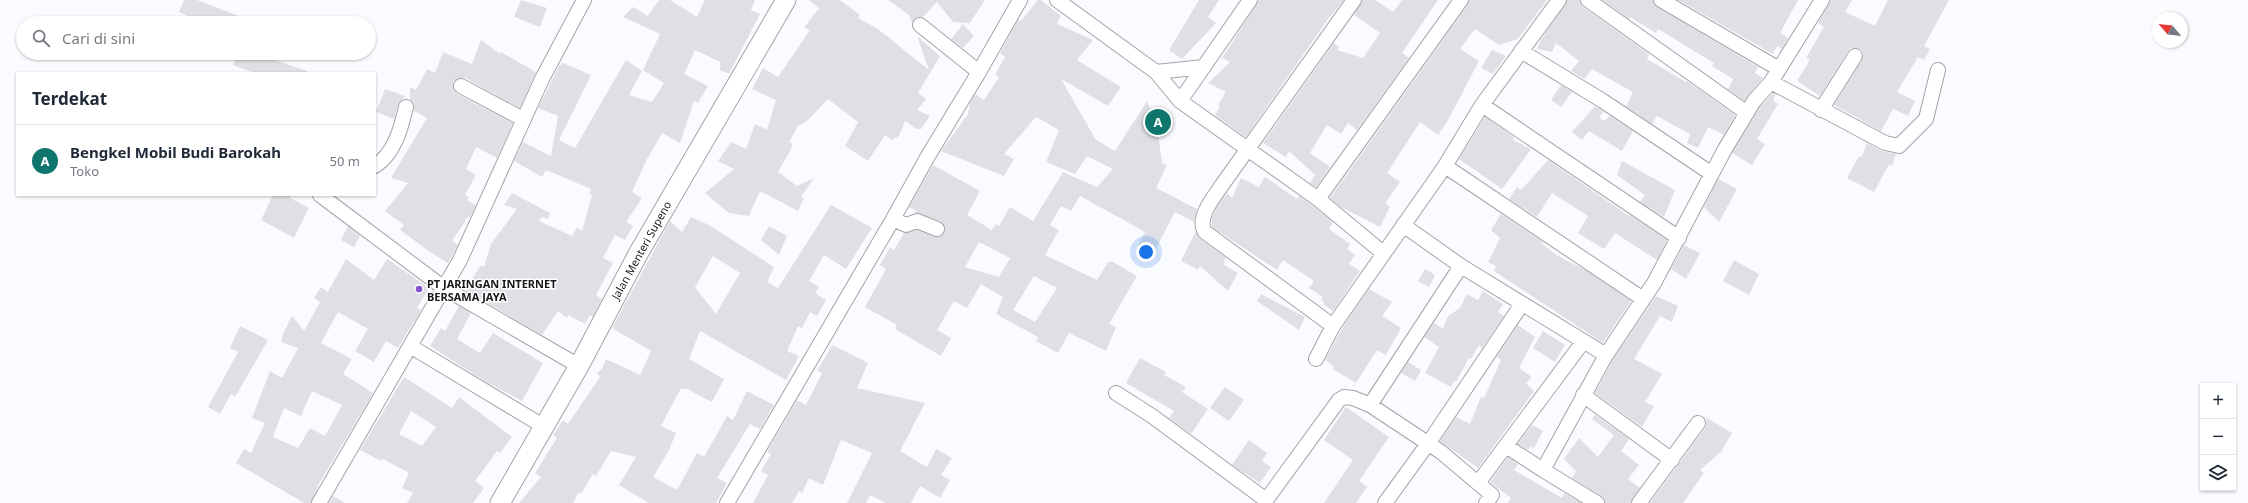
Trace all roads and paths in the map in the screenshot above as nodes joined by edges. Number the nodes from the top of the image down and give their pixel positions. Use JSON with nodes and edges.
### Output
{"nodes":[{"id":1,"x":584,"y":0,"type":"edge"},
{"id":2,"x":786,"y":0,"type":"edge"},
{"id":3,"x":1020,"y":0,"type":"edge"},
{"id":4,"x":1057,"y":0,"type":"edge"},
{"id":5,"x":1250,"y":0,"type":"edge"},
{"id":6,"x":1354,"y":0,"type":"edge"},
{"id":7,"x":1461,"y":0,"type":"edge"},
{"id":8,"x":1559,"y":0,"type":"edge"},
{"id":9,"x":1588,"y":0,"type":"edge"},
{"id":10,"x":1661,"y":0,"type":"edge"},
{"id":11,"x":1822,"y":0,"type":"edge"},
{"id":12,"x":920,"y":25,"type":"dead end"},
{"id":13,"x":1521,"y":51,"type":"junction"},
{"id":14,"x":1854,"y":56,"type":"dead end"},
{"id":15,"x":1204,"y":68,"type":"junction"},
{"id":16,"x":1779,"y":69,"type":"junction"},
{"id":17,"x":1938,"y":70,"type":"dead end"},
{"id":18,"x":980,"y":72,"type":"junction"},
{"id":19,"x":1156,"y":72,"type":"junction"},
{"id":20,"x":1771,"y":82,"type":"junction"},
{"id":21,"x":461,"y":86,"type":"dead end"},
{"id":22,"x":1180,"y":101,"type":"junction"},
{"id":23,"x":1482,"y":105,"type":"junction"},
{"id":24,"x":406,"y":107,"type":"dead end"},
{"id":25,"x":1821,"y":110,"type":"junction"},
{"id":26,"x":1747,"y":113,"type":"junction"},
{"id":27,"x":523,"y":119,"type":"junction"},
{"id":28,"x":1248,"y":151,"type":"junction"},
{"id":29,"x":376,"y":165,"type":"edge"},
{"id":30,"x":1445,"y":166,"type":"junction"},
{"id":31,"x":1712,"y":174,"type":"junction"},
{"id":32,"x":321,"y":196,"type":"edge"},
{"id":33,"x":1318,"y":199,"type":"junction"},
{"id":34,"x":893,"y":219,"type":"junction"},
{"id":35,"x":1403,"y":225,"type":"junction"},
{"id":36,"x":937,"y":229,"type":"dead end"},
{"id":37,"x":1679,"y":238,"type":"junction"},
{"id":38,"x":1383,"y":254,"type":"junction"},
{"id":39,"x":1461,"y":266,"type":"junction"},
{"id":40,"x":444,"y":288,"type":"junction"},
{"id":41,"x":1643,"y":300,"type":"junction"},
{"id":42,"x":1522,"y":304,"type":"junction"},
{"id":43,"x":1333,"y":326,"type":"junction"},
{"id":44,"x":1583,"y":342,"type":"junction"},
{"id":45,"x":410,"y":346,"type":"junction"},
{"id":46,"x":1606,"y":355,"type":"junction"},
{"id":47,"x":1316,"y":359,"type":"dead end"},
{"id":48,"x":579,"y":366,"type":"junction"},
{"id":49,"x":1116,"y":393,"type":"dead end"},
{"id":50,"x":1583,"y":395,"type":"junction"},
{"id":51,"x":1370,"y":405,"type":"junction"},
{"id":52,"x":1698,"y":423,"type":"dead end"},
{"id":53,"x":543,"y":426,"type":"junction"},
{"id":54,"x":1428,"y":443,"type":"junction"},
{"id":55,"x":1506,"y":446,"type":"junction"},
{"id":56,"x":1672,"y":460,"type":"junction"},
{"id":57,"x":1543,"y":470,"type":"junction"},
{"id":58,"x":1478,"y":482,"type":"junction"},
{"id":59,"x":1265,"y":501,"type":"edge"},
{"id":60,"x":319,"y":503,"type":"edge"},
{"id":61,"x":500,"y":503,"type":"edge"},
{"id":62,"x":727,"y":503,"type":"edge"},
{"id":63,"x":1385,"y":503,"type":"edge"},
{"id":64,"x":1486,"y":503,"type":"edge"},
{"id":65,"x":1598,"y":503,"type":"edge"},
{"id":66,"x":1639,"y":503,"type":"edge"}],
"edges":[{"from":1,"to":27,"type":"street"},
{"from":2,"to":48,"type":"main road","name":"Jalan Menteri Supeno"},
{"from":3,"to":18,"type":"street"},
{"from":4,"to":19,"type":"street"},
{"from":5,"to":15,"type":"street"},
{"from":6,"to":28,"type":"street"},
{"from":7,"to":33,"type":"street"},
{"from":8,"to":13,"type":"street"},
{"from":9,"to":26,"type":"street"},
{"from":10,"to":16,"type":"street"},
{"from":11,"to":16,"type":"street"},
{"from":12,"to":18,"type":"street"},
{"from":13,"to":23,"type":"street"},
{"from":13,"to":31,"type":"street"},
{"from":14,"to":25,"type":"street"},
{"from":15,"to":19,"type":"street"},
{"from":15,"to":22,"type":"street"},
{"from":16,"to":20,"type":"street"},
{"from":17,"to":25,"type":"street"},
{"from":18,"to":34,"type":"street"},
{"from":19,"to":22,"type":"street"},
{"from":20,"to":25,"type":"street"},
{"from":20,"to":26,"type":"street"},
{"from":21,"to":27,"type":"street"},
{"from":22,"to":28,"type":"street"},
{"from":23,"to":30,"type":"street"},
{"from":23,"to":37,"type":"street"},
{"from":24,"to":29,"type":"street"},
{"from":26,"to":31,"type":"street"},
{"from":27,"to":40,"type":"street"},
{"from":28,"to":33,"type":"street"},
{"from":28,"to":43,"type":"street"},
{"from":30,"to":35,"type":"street"},
{"from":30,"to":41,"type":"street"},
{"from":31,"to":37,"type":"street"},
{"from":32,"to":40,"type":"street"},
{"from":33,"to":38,"type":"street"},
{"from":34,"to":36,"type":"street"},
{"from":34,"to":62,"type":"street"},
{"from":35,"to":38,"type":"street"},
{"from":35,"to":39,"type":"street"},
{"from":37,"to":41,"type":"street"},
{"from":38,"to":43,"type":"street"},
{"from":39,"to":42,"type":"street"},
{"from":39,"to":51,"type":"street"},
{"from":40,"to":45,"type":"street"},
{"from":40,"to":48,"type":"street"},
{"from":41,"to":46,"type":"street"},
{"from":42,"to":44,"type":"street"},
{"from":42,"to":54,"type":"street"},
{"from":43,"to":47,"type":"street"},
{"from":44,"to":46,"type":"street"},
{"from":44,"to":55,"type":"street"},
{"from":45,"to":53,"type":"street"},
{"from":45,"to":60,"type":"street"},
{"from":46,"to":50,"type":"street"},
{"from":48,"to":53,"type":"main road","name":"Jalan Menteri Supeno"},
{"from":49,"to":59,"type":"street"},
{"from":50,"to":56,"type":"street"},
{"from":50,"to":57,"type":"street"},
{"from":51,"to":54,"type":"street"},
{"from":51,"to":59,"type":"street"},
{"from":52,"to":56,"type":"street"},
{"from":53,"to":61,"type":"main road","name":"Jalan Menteri Supeno"},
{"from":54,"to":58,"type":"street"},
{"from":54,"to":63,"type":"street"},
{"from":55,"to":57,"type":"street"},
{"from":55,"to":58,"type":"street"},
{"from":56,"to":66,"type":"street"},
{"from":57,"to":65,"type":"street"},
{"from":58,"to":64,"type":"street"}]}
